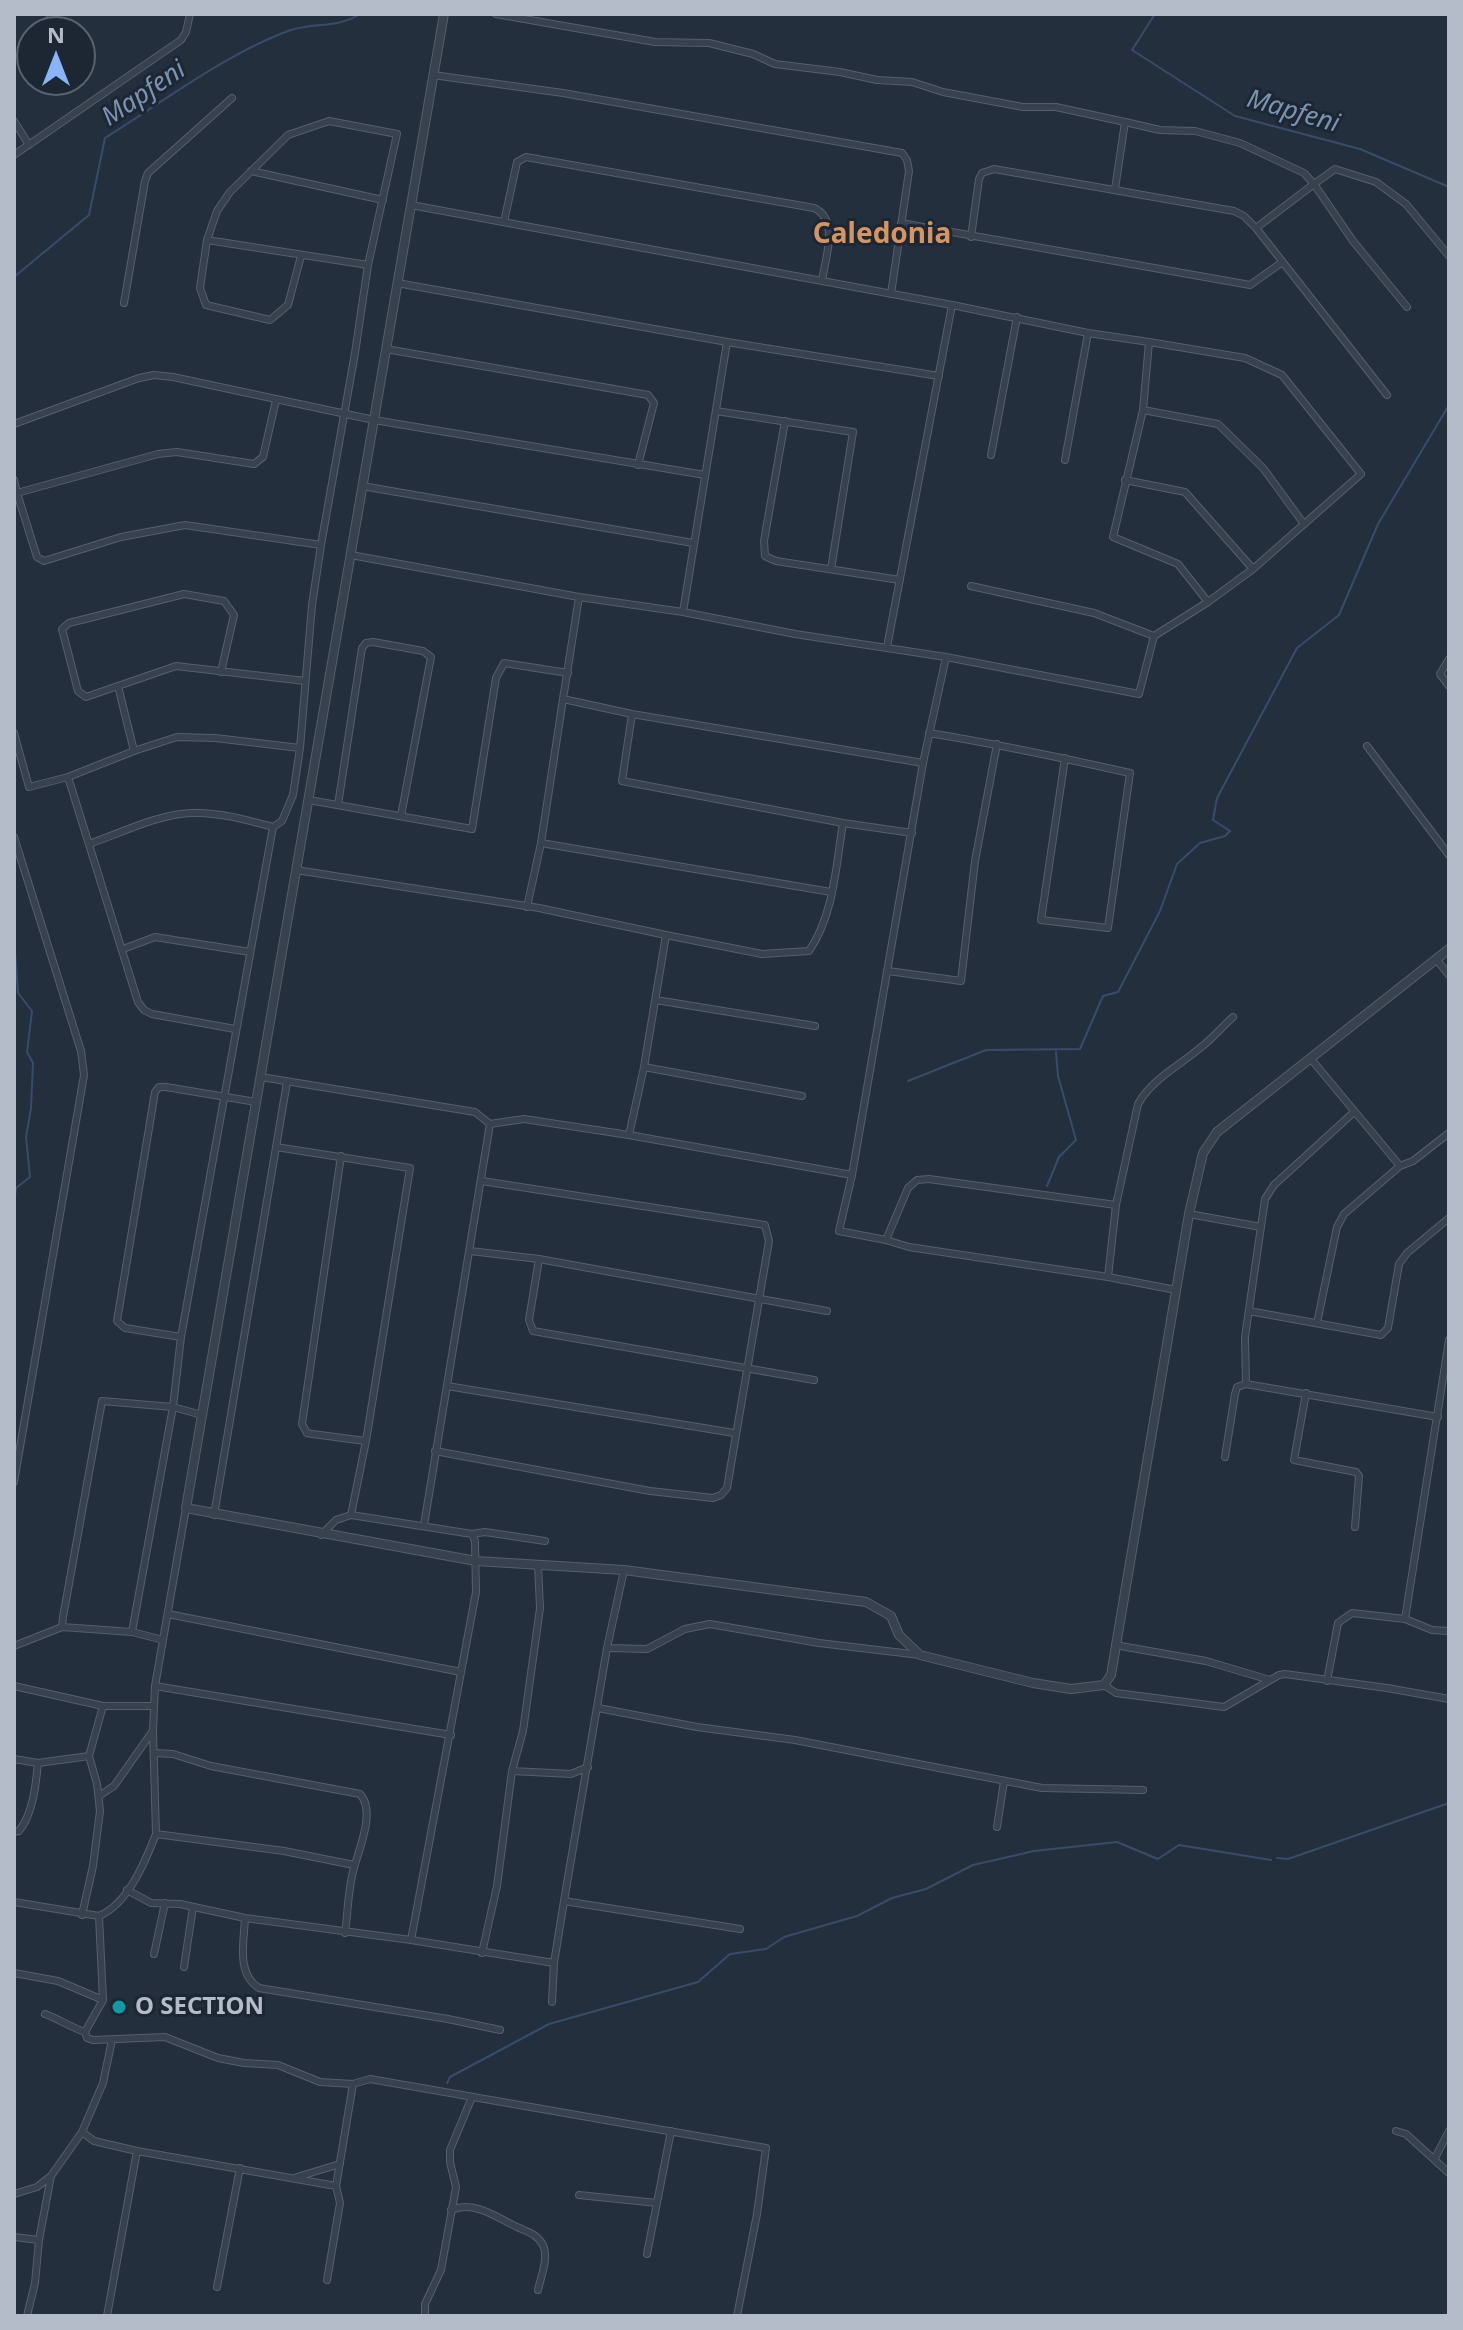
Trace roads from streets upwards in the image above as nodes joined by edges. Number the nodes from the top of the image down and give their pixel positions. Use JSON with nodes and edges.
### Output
{"nodes":[{"id":1,"x":190,"y":14,"type":"edge"},
{"id":2,"x":444,"y":14,"type":"edge"},
{"id":3,"x":496,"y":14,"type":"edge"},
{"id":4,"x":433,"y":75,"type":"junction"},
{"id":5,"x":232,"y":98,"type":"dead end"},
{"id":6,"x":14,"y":121,"type":"edge"},
{"id":7,"x":1125,"y":122,"type":"junction"},
{"id":8,"x":29,"y":145,"type":"junction"},
{"id":9,"x":14,"y":155,"type":"edge"},
{"id":10,"x":251,"y":171,"type":"junction"},
{"id":11,"x":1314,"y":184,"type":"junction"},
{"id":12,"x":1115,"y":189,"type":"junction"},
{"id":13,"x":383,"y":200,"type":"junction"},
{"id":14,"x":411,"y":205,"type":"junction"},
{"id":15,"x":504,"y":222,"type":"junction"},
{"id":16,"x":901,"y":223,"type":"junction"},
{"id":17,"x":1256,"y":228,"type":"junction"},
{"id":18,"x":971,"y":237,"type":"junction"},
{"id":19,"x":207,"y":240,"type":"junction"},
{"id":20,"x":301,"y":256,"type":"junction"},
{"id":21,"x":1449,"y":256,"type":"edge"},
{"id":22,"x":1281,"y":263,"type":"junction"},
{"id":23,"x":368,"y":265,"type":"junction"},
{"id":24,"x":822,"y":281,"type":"junction"},
{"id":25,"x":397,"y":283,"type":"junction"},
{"id":26,"x":891,"y":294,"type":"junction"},
{"id":27,"x":124,"y":303,"type":"dead end"},
{"id":28,"x":952,"y":305,"type":"junction"},
{"id":29,"x":1407,"y":307,"type":"dead end"},
{"id":30,"x":1017,"y":317,"type":"junction"},
{"id":31,"x":1088,"y":333,"type":"junction"},
{"id":32,"x":727,"y":342,"type":"junction"},
{"id":33,"x":1149,"y":342,"type":"junction"},
{"id":34,"x":386,"y":349,"type":"junction"},
{"id":35,"x":939,"y":376,"type":"junction"},
{"id":36,"x":1387,"y":395,"type":"dead end"},
{"id":37,"x":276,"y":400,"type":"junction"},
{"id":38,"x":1143,"y":410,"type":"junction"},
{"id":39,"x":716,"y":411,"type":"junction"},
{"id":40,"x":344,"y":414,"type":"junction"},
{"id":41,"x":374,"y":420,"type":"junction"},
{"id":42,"x":785,"y":421,"type":"junction"},
{"id":43,"x":14,"y":424,"type":"edge"},
{"id":44,"x":991,"y":455,"type":"dead end"},
{"id":45,"x":1065,"y":460,"type":"dead end"},
{"id":46,"x":638,"y":465,"type":"junction"},
{"id":47,"x":705,"y":475,"type":"junction"},
{"id":48,"x":14,"y":480,"type":"edge"},
{"id":49,"x":1125,"y":480,"type":"junction"},
{"id":50,"x":362,"y":486,"type":"junction"},
{"id":51,"x":17,"y":493,"type":"junction"},
{"id":52,"x":1304,"y":524,"type":"junction"},
{"id":53,"x":693,"y":543,"type":"junction"},
{"id":54,"x":321,"y":545,"type":"junction"},
{"id":55,"x":351,"y":555,"type":"junction"},
{"id":56,"x":831,"y":569,"type":"junction"},
{"id":57,"x":1253,"y":569,"type":"junction"},
{"id":58,"x":900,"y":580,"type":"junction"},
{"id":59,"x":971,"y":586,"type":"dead end"},
{"id":60,"x":579,"y":597,"type":"junction"},
{"id":61,"x":1208,"y":602,"type":"junction"},
{"id":62,"x":683,"y":612,"type":"junction"},
{"id":63,"x":1154,"y":636,"type":"junction"},
{"id":64,"x":887,"y":647,"type":"junction"},
{"id":65,"x":946,"y":657,"type":"junction"},
{"id":66,"x":1449,"y":659,"type":"edge"},
{"id":67,"x":221,"y":672,"type":"junction"},
{"id":68,"x":568,"y":673,"type":"junction"},
{"id":69,"x":305,"y":681,"type":"junction"},
{"id":70,"x":118,"y":686,"type":"junction"},
{"id":71,"x":1449,"y":686,"type":"edge"},
{"id":72,"x":563,"y":699,"type":"junction"},
{"id":73,"x":632,"y":714,"type":"junction"},
{"id":74,"x":14,"y":733,"type":"edge"},
{"id":75,"x":929,"y":733,"type":"junction"},
{"id":76,"x":997,"y":744,"type":"junction"},
{"id":77,"x":1367,"y":746,"type":"dead end"},
{"id":78,"x":300,"y":748,"type":"junction"},
{"id":79,"x":134,"y":751,"type":"junction"},
{"id":80,"x":1065,"y":758,"type":"junction"},
{"id":81,"x":923,"y":763,"type":"junction"},
{"id":82,"x":68,"y":777,"type":"junction"},
{"id":83,"x":309,"y":800,"type":"junction"},
{"id":84,"x":338,"y":805,"type":"junction"},
{"id":85,"x":401,"y":816,"type":"junction"},
{"id":86,"x":843,"y":823,"type":"junction"},
{"id":87,"x":273,"y":827,"type":"junction"},
{"id":88,"x":912,"y":833,"type":"junction"},
{"id":89,"x":14,"y":837,"type":"edge"},
{"id":90,"x":541,"y":843,"type":"junction"},
{"id":91,"x":89,"y":844,"type":"junction"},
{"id":92,"x":1449,"y":855,"type":"edge"},
{"id":93,"x":296,"y":870,"type":"junction"},
{"id":94,"x":831,"y":892,"type":"junction"},
{"id":95,"x":527,"y":907,"type":"junction"},
{"id":96,"x":666,"y":935,"type":"junction"},
{"id":97,"x":123,"y":949,"type":"junction"},
{"id":98,"x":1449,"y":949,"type":"edge"},
{"id":99,"x":250,"y":952,"type":"junction"},
{"id":100,"x":1436,"y":959,"type":"junction"},
{"id":101,"x":888,"y":971,"type":"junction"},
{"id":102,"x":1449,"y":975,"type":"edge"},
{"id":103,"x":656,"y":1000,"type":"junction"},
{"id":104,"x":1233,"y":1017,"type":"dead end"},
{"id":105,"x":815,"y":1026,"type":"dead end"},
{"id":106,"x":235,"y":1029,"type":"junction"},
{"id":107,"x":1311,"y":1059,"type":"junction"},
{"id":108,"x":644,"y":1067,"type":"junction"},
{"id":109,"x":261,"y":1077,"type":"junction"},
{"id":110,"x":287,"y":1082,"type":"junction"},
{"id":111,"x":224,"y":1095,"type":"junction"},
{"id":112,"x":802,"y":1096,"type":"dead end"},
{"id":113,"x":256,"y":1102,"type":"junction"},
{"id":114,"x":1354,"y":1112,"type":"junction"},
{"id":115,"x":490,"y":1124,"type":"junction"},
{"id":116,"x":1449,"y":1133,"type":"edge"},
{"id":117,"x":629,"y":1135,"type":"junction"},
{"id":118,"x":276,"y":1147,"type":"junction"},
{"id":119,"x":341,"y":1156,"type":"junction"},
{"id":120,"x":1400,"y":1166,"type":"junction"},
{"id":121,"x":852,"y":1175,"type":"junction"},
{"id":122,"x":482,"y":1181,"type":"junction"},
{"id":123,"x":1116,"y":1205,"type":"junction"},
{"id":124,"x":1189,"y":1214,"type":"junction"},
{"id":125,"x":1449,"y":1218,"type":"edge"},
{"id":126,"x":1261,"y":1227,"type":"junction"},
{"id":127,"x":886,"y":1240,"type":"junction"},
{"id":128,"x":470,"y":1251,"type":"junction"},
{"id":129,"x":539,"y":1259,"type":"junction"},
{"id":130,"x":1108,"y":1277,"type":"junction"},
{"id":131,"x":1176,"y":1290,"type":"junction"},
{"id":132,"x":758,"y":1297,"type":"junction"},
{"id":133,"x":827,"y":1311,"type":"dead end"},
{"id":134,"x":1249,"y":1311,"type":"junction"},
{"id":135,"x":1317,"y":1323,"type":"junction"},
{"id":136,"x":181,"y":1337,"type":"junction"},
{"id":137,"x":1449,"y":1340,"type":"edge"},
{"id":138,"x":746,"y":1367,"type":"junction"},
{"id":139,"x":814,"y":1380,"type":"dead end"},
{"id":140,"x":1246,"y":1384,"type":"junction"},
{"id":141,"x":447,"y":1386,"type":"junction"},
{"id":142,"x":1306,"y":1393,"type":"junction"},
{"id":143,"x":173,"y":1407,"type":"junction"},
{"id":144,"x":202,"y":1415,"type":"junction"},
{"id":145,"x":1438,"y":1417,"type":"junction"},
{"id":146,"x":734,"y":1433,"type":"junction"},
{"id":147,"x":366,"y":1441,"type":"junction"},
{"id":148,"x":435,"y":1451,"type":"junction"},
{"id":149,"x":1225,"y":1457,"type":"dead end"},
{"id":150,"x":14,"y":1482,"type":"edge"},
{"id":151,"x":186,"y":1508,"type":"junction"},
{"id":152,"x":214,"y":1515,"type":"junction"},
{"id":153,"x":351,"y":1515,"type":"junction"},
{"id":154,"x":424,"y":1525,"type":"junction"},
{"id":155,"x":1355,"y":1527,"type":"dead end"},
{"id":156,"x":472,"y":1534,"type":"junction"},
{"id":157,"x":321,"y":1535,"type":"junction"},
{"id":158,"x":545,"y":1541,"type":"dead end"},
{"id":159,"x":476,"y":1561,"type":"junction"},
{"id":160,"x":538,"y":1565,"type":"junction"},
{"id":161,"x":624,"y":1570,"type":"junction"},
{"id":162,"x":168,"y":1614,"type":"junction"},
{"id":163,"x":1405,"y":1619,"type":"junction"},
{"id":164,"x":62,"y":1627,"type":"junction"},
{"id":165,"x":1449,"y":1631,"type":"edge"},
{"id":166,"x":132,"y":1632,"type":"junction"},
{"id":167,"x":163,"y":1640,"type":"junction"},
{"id":168,"x":1115,"y":1645,"type":"junction"},
{"id":169,"x":14,"y":1646,"type":"edge"},
{"id":170,"x":607,"y":1648,"type":"junction"},
{"id":171,"x":920,"y":1655,"type":"junction"},
{"id":172,"x":461,"y":1672,"type":"junction"},
{"id":173,"x":1270,"y":1680,"type":"junction"},
{"id":174,"x":1327,"y":1681,"type":"junction"},
{"id":175,"x":1104,"y":1685,"type":"junction"},
{"id":176,"x":14,"y":1686,"type":"edge"},
{"id":177,"x":155,"y":1686,"type":"junction"},
{"id":178,"x":1449,"y":1699,"type":"edge"},
{"id":179,"x":103,"y":1706,"type":"junction"},
{"id":180,"x":153,"y":1706,"type":"junction"},
{"id":181,"x":598,"y":1708,"type":"junction"},
{"id":182,"x":153,"y":1731,"type":"junction"},
{"id":183,"x":451,"y":1735,"type":"junction"},
{"id":184,"x":154,"y":1753,"type":"junction"},
{"id":185,"x":89,"y":1756,"type":"junction"},
{"id":186,"x":14,"y":1759,"type":"edge"},
{"id":187,"x":38,"y":1763,"type":"junction"},
{"id":188,"x":588,"y":1767,"type":"junction"},
{"id":189,"x":512,"y":1771,"type":"junction"},
{"id":190,"x":1004,"y":1781,"type":"junction"},
{"id":191,"x":1143,"y":1790,"type":"dead end"},
{"id":192,"x":99,"y":1796,"type":"junction"},
{"id":193,"x":997,"y":1827,"type":"dead end"},
{"id":194,"x":14,"y":1832,"type":"edge"},
{"id":195,"x":156,"y":1834,"type":"junction"},
{"id":196,"x":354,"y":1865,"type":"junction"},
{"id":197,"x":127,"y":1890,"type":"junction"},
{"id":198,"x":564,"y":1901,"type":"junction"},
{"id":199,"x":14,"y":1902,"type":"edge"},
{"id":200,"x":165,"y":1903,"type":"junction"},
{"id":201,"x":193,"y":1907,"type":"junction"},
{"id":202,"x":82,"y":1915,"type":"junction"},
{"id":203,"x":99,"y":1916,"type":"junction"},
{"id":204,"x":245,"y":1918,"type":"junction"},
{"id":205,"x":740,"y":1929,"type":"dead end"},
{"id":206,"x":345,"y":1933,"type":"junction"},
{"id":207,"x":411,"y":1940,"type":"junction"},
{"id":208,"x":482,"y":1953,"type":"junction"},
{"id":209,"x":154,"y":1954,"type":"dead end"},
{"id":210,"x":554,"y":1963,"type":"junction"},
{"id":211,"x":184,"y":1967,"type":"dead end"},
{"id":212,"x":14,"y":1973,"type":"edge"},
{"id":213,"x":103,"y":2000,"type":"junction"},
{"id":214,"x":552,"y":2002,"type":"dead end"},
{"id":215,"x":45,"y":2014,"type":"dead end"},
{"id":216,"x":500,"y":2030,"type":"dead end"},
{"id":217,"x":85,"y":2032,"type":"junction"},
{"id":218,"x":112,"y":2040,"type":"junction"},
{"id":219,"x":353,"y":2084,"type":"junction"},
{"id":220,"x":472,"y":2097,"type":"junction"},
{"id":221,"x":671,"y":2131,"type":"junction"},
{"id":222,"x":1396,"y":2131,"type":"dead end"},
{"id":223,"x":1449,"y":2131,"type":"edge"},
{"id":224,"x":82,"y":2132,"type":"junction"},
{"id":225,"x":137,"y":2151,"type":"junction"},
{"id":226,"x":1435,"y":2158,"type":"junction"},
{"id":227,"x":340,"y":2164,"type":"junction"},
{"id":228,"x":240,"y":2168,"type":"junction"},
{"id":229,"x":1449,"y":2173,"type":"edge"},
{"id":230,"x":51,"y":2176,"type":"junction"},
{"id":231,"x":293,"y":2178,"type":"junction"},
{"id":232,"x":336,"y":2186,"type":"junction"},
{"id":233,"x":14,"y":2194,"type":"edge"},
{"id":234,"x":579,"y":2195,"type":"dead end"},
{"id":235,"x":657,"y":2203,"type":"junction"},
{"id":236,"x":451,"y":2210,"type":"junction"},
{"id":237,"x":14,"y":2237,"type":"edge"},
{"id":238,"x":39,"y":2240,"type":"junction"},
{"id":239,"x":647,"y":2254,"type":"dead end"},
{"id":240,"x":327,"y":2280,"type":"dead end"},
{"id":241,"x":217,"y":2287,"type":"dead end"},
{"id":242,"x":538,"y":2290,"type":"dead end"},
{"id":243,"x":27,"y":2316,"type":"edge"},
{"id":244,"x":107,"y":2316,"type":"edge"},
{"id":245,"x":425,"y":2316,"type":"edge"},
{"id":246,"x":737,"y":2316,"type":"edge"}],
"edges":[{"from":1,"to":8,"type":"street"},
{"from":2,"to":4,"type":"street"},
{"from":3,"to":7,"type":"street"},
{"from":4,"to":14,"type":"street"},
{"from":4,"to":16,"type":"street"},
{"from":5,"to":27,"type":"street"},
{"from":6,"to":8,"type":"street"},
{"from":7,"to":11,"type":"street"},
{"from":7,"to":12,"type":"street"},
{"from":8,"to":9,"type":"street"},
{"from":10,"to":13,"type":"street"},
{"from":10,"to":13,"type":"street"},
{"from":10,"to":19,"type":"street"},
{"from":11,"to":17,"type":"street"},
{"from":11,"to":21,"type":"street"},
{"from":11,"to":29,"type":"street"},
{"from":12,"to":17,"type":"street"},
{"from":12,"to":18,"type":"street"},
{"from":13,"to":23,"type":"street"},
{"from":14,"to":15,"type":"street"},
{"from":14,"to":25,"type":"street"},
{"from":15,"to":24,"type":"street"},
{"from":15,"to":24,"type":"street"},
{"from":16,"to":18,"type":"street"},
{"from":16,"to":26,"type":"street"},
{"from":17,"to":22,"type":"street"},
{"from":18,"to":22,"type":"street"},
{"from":19,"to":20,"type":"street"},
{"from":19,"to":20,"type":"street"},
{"from":20,"to":23,"type":"street"},
{"from":22,"to":36,"type":"street"},
{"from":23,"to":40,"type":"street"},
{"from":24,"to":26,"type":"street"},
{"from":25,"to":32,"type":"street"},
{"from":25,"to":34,"type":"street"},
{"from":26,"to":28,"type":"street"},
{"from":28,"to":30,"type":"street"},
{"from":28,"to":35,"type":"street"},
{"from":30,"to":31,"type":"street"},
{"from":30,"to":44,"type":"street"},
{"from":31,"to":33,"type":"street"},
{"from":31,"to":45,"type":"street"},
{"from":32,"to":35,"type":"street"},
{"from":32,"to":39,"type":"street"},
{"from":33,"to":38,"type":"street"},
{"from":33,"to":52,"type":"street"},
{"from":34,"to":41,"type":"street"},
{"from":34,"to":46,"type":"street"},
{"from":35,"to":58,"type":"street"},
{"from":37,"to":40,"type":"street"},
{"from":37,"to":43,"type":"street"},
{"from":37,"to":51,"type":"street"},
{"from":38,"to":49,"type":"street"},
{"from":38,"to":52,"type":"street"},
{"from":39,"to":42,"type":"street"},
{"from":39,"to":47,"type":"street"},
{"from":40,"to":41,"type":"street"},
{"from":40,"to":54,"type":"street"},
{"from":41,"to":46,"type":"street"},
{"from":41,"to":50,"type":"street"},
{"from":42,"to":56,"type":"street"},
{"from":42,"to":56,"type":"street"},
{"from":46,"to":47,"type":"street"},
{"from":47,"to":53,"type":"street"},
{"from":48,"to":51,"type":"street"},
{"from":49,"to":57,"type":"street"},
{"from":49,"to":61,"type":"street"},
{"from":50,"to":53,"type":"street"},
{"from":50,"to":55,"type":"street"},
{"from":51,"to":54,"type":"street"},
{"from":52,"to":57,"type":"street"},
{"from":53,"to":62,"type":"street"},
{"from":54,"to":69,"type":"street"},
{"from":55,"to":60,"type":"street"},
{"from":55,"to":83,"type":"street"},
{"from":56,"to":58,"type":"street"},
{"from":57,"to":61,"type":"street"},
{"from":58,"to":64,"type":"street"},
{"from":59,"to":63,"type":"street"},
{"from":60,"to":62,"type":"street"},
{"from":60,"to":68,"type":"street"},
{"from":61,"to":63,"type":"street"},
{"from":62,"to":64,"type":"street"},
{"from":63,"to":65,"type":"street"},
{"from":64,"to":65,"type":"street"},
{"from":65,"to":75,"type":"street"},
{"from":66,"to":71,"type":"street"},
{"from":67,"to":69,"type":"street"},
{"from":67,"to":70,"type":"street"},
{"from":67,"to":70,"type":"street"},
{"from":68,"to":72,"type":"street"},
{"from":68,"to":85,"type":"street"},
{"from":69,"to":78,"type":"street"},
{"from":70,"to":79,"type":"street"},
{"from":72,"to":73,"type":"street"},
{"from":72,"to":90,"type":"street"},
{"from":73,"to":81,"type":"street"},
{"from":73,"to":86,"type":"street"},
{"from":74,"to":82,"type":"street"},
{"from":75,"to":76,"type":"street"},
{"from":75,"to":81,"type":"street"},
{"from":76,"to":80,"type":"street"},
{"from":76,"to":101,"type":"street"},
{"from":77,"to":92,"type":"street"},
{"from":78,"to":79,"type":"street"},
{"from":78,"to":87,"type":"street"},
{"from":79,"to":82,"type":"street"},
{"from":80,"to":80,"type":"street"},
{"from":81,"to":88,"type":"street"},
{"from":82,"to":91,"type":"street"},
{"from":83,"to":84,"type":"street"},
{"from":83,"to":93,"type":"street"},
{"from":84,"to":85,"type":"street"},
{"from":84,"to":85,"type":"street"},
{"from":86,"to":88,"type":"street"},
{"from":86,"to":94,"type":"street"},
{"from":87,"to":91,"type":"street"},
{"from":87,"to":99,"type":"street"},
{"from":88,"to":101,"type":"street"},
{"from":89,"to":150,"type":"street"},
{"from":90,"to":94,"type":"street"},
{"from":90,"to":95,"type":"street"},
{"from":91,"to":97,"type":"street"},
{"from":93,"to":95,"type":"street"},
{"from":93,"to":109,"type":"street"},
{"from":94,"to":96,"type":"street"},
{"from":95,"to":96,"type":"street"},
{"from":96,"to":103,"type":"street"},
{"from":97,"to":99,"type":"street"},
{"from":97,"to":106,"type":"street"},
{"from":98,"to":100,"type":"street"},
{"from":99,"to":106,"type":"street"},
{"from":100,"to":102,"type":"street"},
{"from":100,"to":107,"type":"street"},
{"from":101,"to":121,"type":"street"},
{"from":103,"to":105,"type":"street"},
{"from":103,"to":108,"type":"street"},
{"from":104,"to":123,"type":"street"},
{"from":106,"to":111,"type":"street"},
{"from":107,"to":114,"type":"street"},
{"from":107,"to":124,"type":"street"},
{"from":108,"to":112,"type":"street"},
{"from":108,"to":117,"type":"street"},
{"from":109,"to":110,"type":"street"},
{"from":109,"to":113,"type":"street"},
{"from":110,"to":115,"type":"street"},
{"from":110,"to":118,"type":"street"},
{"from":111,"to":113,"type":"street"},
{"from":111,"to":136,"type":"street"},
{"from":111,"to":136,"type":"street"},
{"from":113,"to":144,"type":"street"},
{"from":114,"to":120,"type":"street"},
{"from":114,"to":126,"type":"street"},
{"from":115,"to":117,"type":"street"},
{"from":115,"to":122,"type":"street"},
{"from":116,"to":120,"type":"street"},
{"from":117,"to":121,"type":"street"},
{"from":118,"to":119,"type":"street"},
{"from":118,"to":152,"type":"street"},
{"from":119,"to":147,"type":"street"},
{"from":119,"to":147,"type":"street"},
{"from":120,"to":135,"type":"street"},
{"from":121,"to":127,"type":"street"},
{"from":122,"to":128,"type":"street"},
{"from":122,"to":132,"type":"street"},
{"from":123,"to":127,"type":"street"},
{"from":123,"to":130,"type":"street"},
{"from":124,"to":126,"type":"street"},
{"from":124,"to":131,"type":"street"},
{"from":125,"to":135,"type":"street"},
{"from":126,"to":134,"type":"street"},
{"from":127,"to":130,"type":"street"},
{"from":128,"to":129,"type":"street"},
{"from":128,"to":141,"type":"street"},
{"from":129,"to":132,"type":"street"},
{"from":129,"to":138,"type":"street"},
{"from":130,"to":131,"type":"street"},
{"from":131,"to":168,"type":"street"},
{"from":132,"to":133,"type":"street"},
{"from":132,"to":138,"type":"street"},
{"from":134,"to":135,"type":"street"},
{"from":134,"to":140,"type":"street"},
{"from":136,"to":143,"type":"street"},
{"from":137,"to":145,"type":"street"},
{"from":138,"to":139,"type":"street"},
{"from":138,"to":146,"type":"street"},
{"from":140,"to":142,"type":"street"},
{"from":140,"to":149,"type":"street"},
{"from":141,"to":146,"type":"street"},
{"from":141,"to":148,"type":"street"},
{"from":142,"to":145,"type":"street"},
{"from":142,"to":155,"type":"street"},
{"from":143,"to":144,"type":"street"},
{"from":143,"to":164,"type":"street"},
{"from":143,"to":166,"type":"street"},
{"from":144,"to":151,"type":"street"},
{"from":145,"to":163,"type":"street"},
{"from":146,"to":148,"type":"street"},
{"from":147,"to":153,"type":"street"},
{"from":148,"to":154,"type":"street"},
{"from":151,"to":152,"type":"street"},
{"from":151,"to":162,"type":"street"},
{"from":152,"to":157,"type":"street"},
{"from":153,"to":154,"type":"street"},
{"from":153,"to":157,"type":"street"},
{"from":154,"to":156,"type":"street"},
{"from":156,"to":158,"type":"street"},
{"from":156,"to":159,"type":"street"},
{"from":157,"to":159,"type":"street"},
{"from":159,"to":160,"type":"street"},
{"from":159,"to":172,"type":"street"},
{"from":160,"to":161,"type":"street"},
{"from":160,"to":189,"type":"street"},
{"from":161,"to":170,"type":"street"},
{"from":161,"to":171,"type":"street"},
{"from":162,"to":167,"type":"street"},
{"from":162,"to":172,"type":"street"},
{"from":163,"to":165,"type":"street"},
{"from":163,"to":174,"type":"street"},
{"from":164,"to":166,"type":"street"},
{"from":164,"to":169,"type":"street"},
{"from":166,"to":167,"type":"street"},
{"from":167,"to":177,"type":"street"},
{"from":168,"to":173,"type":"street"},
{"from":168,"to":175,"type":"street"},
{"from":170,"to":171,"type":"street"},
{"from":170,"to":181,"type":"street"},
{"from":171,"to":175,"type":"street"},
{"from":172,"to":183,"type":"street"},
{"from":173,"to":174,"type":"street"},
{"from":173,"to":175,"type":"street"},
{"from":174,"to":178,"type":"street"},
{"from":176,"to":179,"type":"street"},
{"from":177,"to":180,"type":"street"},
{"from":177,"to":183,"type":"street"},
{"from":179,"to":180,"type":"street"},
{"from":179,"to":185,"type":"street"},
{"from":180,"to":182,"type":"street"},
{"from":181,"to":188,"type":"street"},
{"from":181,"to":190,"type":"street"},
{"from":182,"to":184,"type":"street"},
{"from":182,"to":192,"type":"street"},
{"from":183,"to":207,"type":"street"},
{"from":184,"to":195,"type":"street"},
{"from":184,"to":196,"type":"street"},
{"from":185,"to":187,"type":"street"},
{"from":185,"to":192,"type":"street"},
{"from":186,"to":187,"type":"street"},
{"from":187,"to":194,"type":"street"},
{"from":188,"to":189,"type":"street"},
{"from":188,"to":198,"type":"street"},
{"from":189,"to":208,"type":"street"},
{"from":190,"to":191,"type":"street"},
{"from":190,"to":193,"type":"street"},
{"from":192,"to":202,"type":"street"},
{"from":195,"to":196,"type":"street"},
{"from":195,"to":197,"type":"street"},
{"from":196,"to":206,"type":"street"},
{"from":197,"to":200,"type":"street"},
{"from":197,"to":203,"type":"street"},
{"from":198,"to":205,"type":"street"},
{"from":198,"to":210,"type":"street"},
{"from":199,"to":202,"type":"street"},
{"from":200,"to":201,"type":"street"},
{"from":200,"to":209,"type":"street"},
{"from":201,"to":204,"type":"street"},
{"from":201,"to":211,"type":"street"},
{"from":202,"to":203,"type":"street"},
{"from":203,"to":213,"type":"street"},
{"from":204,"to":206,"type":"street"},
{"from":204,"to":216,"type":"street"},
{"from":206,"to":207,"type":"street"},
{"from":207,"to":208,"type":"street"},
{"from":208,"to":210,"type":"street"},
{"from":210,"to":214,"type":"street"},
{"from":212,"to":213,"type":"street"},
{"from":213,"to":217,"type":"street"},
{"from":215,"to":217,"type":"street"},
{"from":217,"to":218,"type":"street"},
{"from":218,"to":219,"type":"street"},
{"from":218,"to":224,"type":"street"},
{"from":219,"to":220,"type":"street"},
{"from":219,"to":227,"type":"street"},
{"from":220,"to":221,"type":"street"},
{"from":220,"to":236,"type":"street"},
{"from":221,"to":235,"type":"street"},
{"from":221,"to":246,"type":"street"},
{"from":222,"to":226,"type":"street"},
{"from":223,"to":226,"type":"street"},
{"from":224,"to":225,"type":"street"},
{"from":224,"to":230,"type":"street"},
{"from":225,"to":228,"type":"street"},
{"from":225,"to":244,"type":"street"},
{"from":226,"to":229,"type":"street"},
{"from":227,"to":231,"type":"street"},
{"from":227,"to":232,"type":"street"},
{"from":228,"to":231,"type":"street"},
{"from":228,"to":241,"type":"street"},
{"from":230,"to":233,"type":"street"},
{"from":230,"to":238,"type":"street"},
{"from":231,"to":232,"type":"street"},
{"from":232,"to":240,"type":"street"},
{"from":234,"to":235,"type":"street"},
{"from":235,"to":239,"type":"street"},
{"from":236,"to":242,"type":"street"},
{"from":236,"to":245,"type":"street"},
{"from":237,"to":238,"type":"street"},
{"from":238,"to":243,"type":"street"}]}
